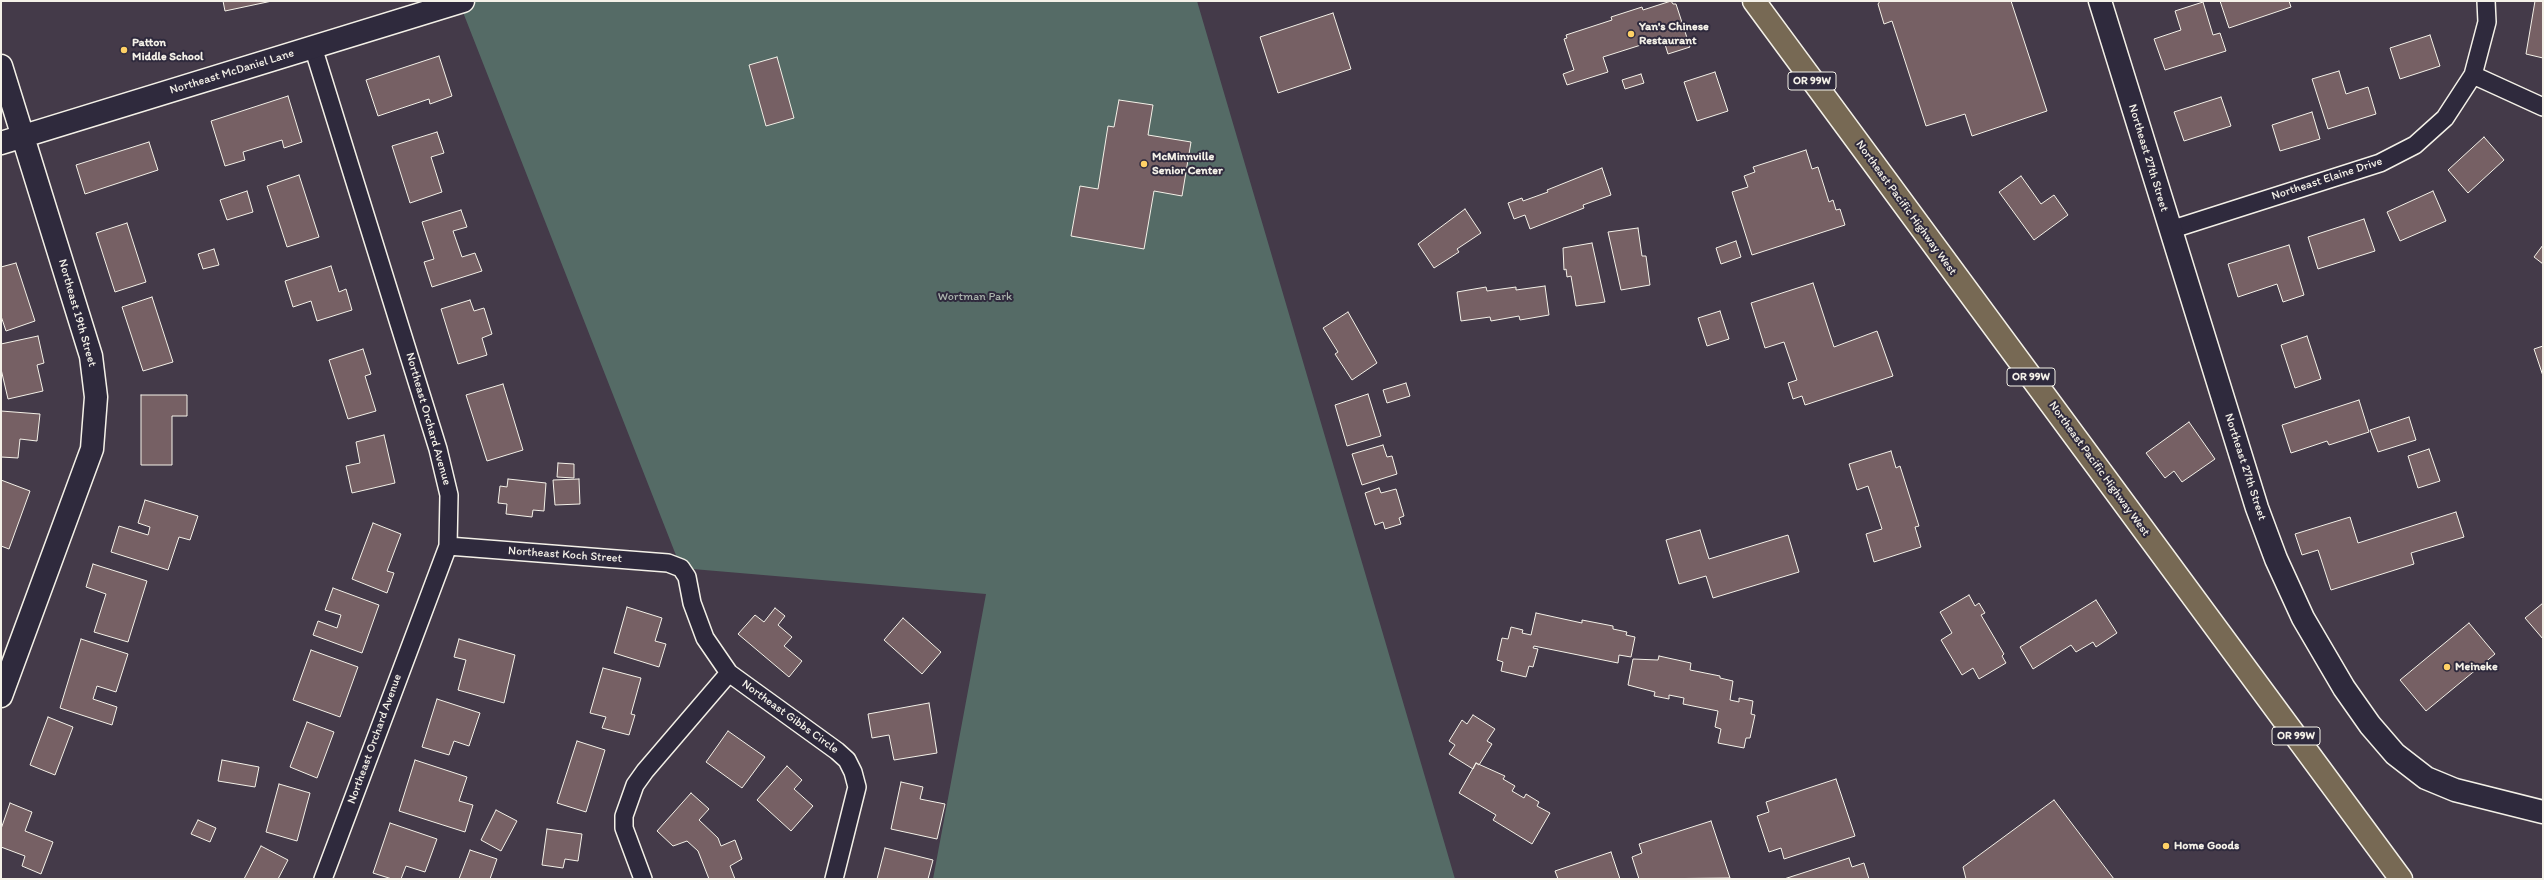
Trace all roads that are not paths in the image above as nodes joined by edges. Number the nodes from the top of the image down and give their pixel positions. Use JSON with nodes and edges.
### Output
{"nodes":[{"id":1,"x":463,"y":1,"type":"edge"},
{"id":2,"x":1754,"y":1,"type":"edge"},
{"id":3,"x":2100,"y":1,"type":"edge"},
{"id":4,"x":2486,"y":1,"type":"edge"},
{"id":5,"x":314,"y":47,"type":"junction"},
{"id":6,"x":1,"y":66,"type":"edge"},
{"id":7,"x":2473,"y":75,"type":"junction"},
{"id":8,"x":2543,"y":107,"type":"edge"},
{"id":9,"x":23,"y":136,"type":"junction"},
{"id":10,"x":1,"y":143,"type":"edge"},
{"id":11,"x":2170,"y":230,"type":"junction"},
{"id":12,"x":448,"y":546,"type":"junction"},
{"id":13,"x":681,"y":568,"type":"joint"},
{"id":14,"x":729,"y":673,"type":"junction"},
{"id":15,"x":1,"y":696,"type":"edge"},
{"id":16,"x":2543,"y":812,"type":"edge"},
{"id":17,"x":323,"y":879,"type":"edge"},
{"id":18,"x":643,"y":879,"type":"edge"},
{"id":19,"x":834,"y":879,"type":"edge"},
{"id":20,"x":2401,"y":879,"type":"edge"}],
"edges":[{"from":1,"to":5,"type":"street","name":"Northeast McDaniel Lane"},
{"from":2,"to":20,"type":"highway","name":"Northeast Pacific Highway West","number":"OR 99W"},
{"from":3,"to":11,"type":"street","name":"Northeast 27th Street"},
{"from":4,"to":7,"type":"street","name":"Northeast Elaine Drive"},
{"from":5,"to":9,"type":"street","name":"Northeast McDaniel Lane"},
{"from":5,"to":12,"type":"street","name":"Northeast Orchard Avenue"},
{"from":6,"to":9,"type":"street","name":"Northeast 19th Street"},
{"from":7,"to":8,"type":"street"},
{"from":7,"to":11,"type":"street","name":"Northeast Elaine Drive"},
{"from":9,"to":10,"type":"street","name":"Northeast McDaniel Lane"},
{"from":9,"to":15,"type":"street","name":"Northeast 19th Street"},
{"from":11,"to":16,"type":"street","name":"Northeast 27th Street"},
{"from":12,"to":13,"type":"street","name":"Northeast Koch Street"},
{"from":12,"to":17,"type":"street","name":"Northeast Orchard Avenue"},
{"from":13,"to":14,"type":"street","name":"Northeast Gibbs Circle"},
{"from":14,"to":18,"type":"street","name":"Northeast Gibbs Circle"},
{"from":14,"to":19,"type":"street","name":"Northeast Gibbs Circle"}]}
